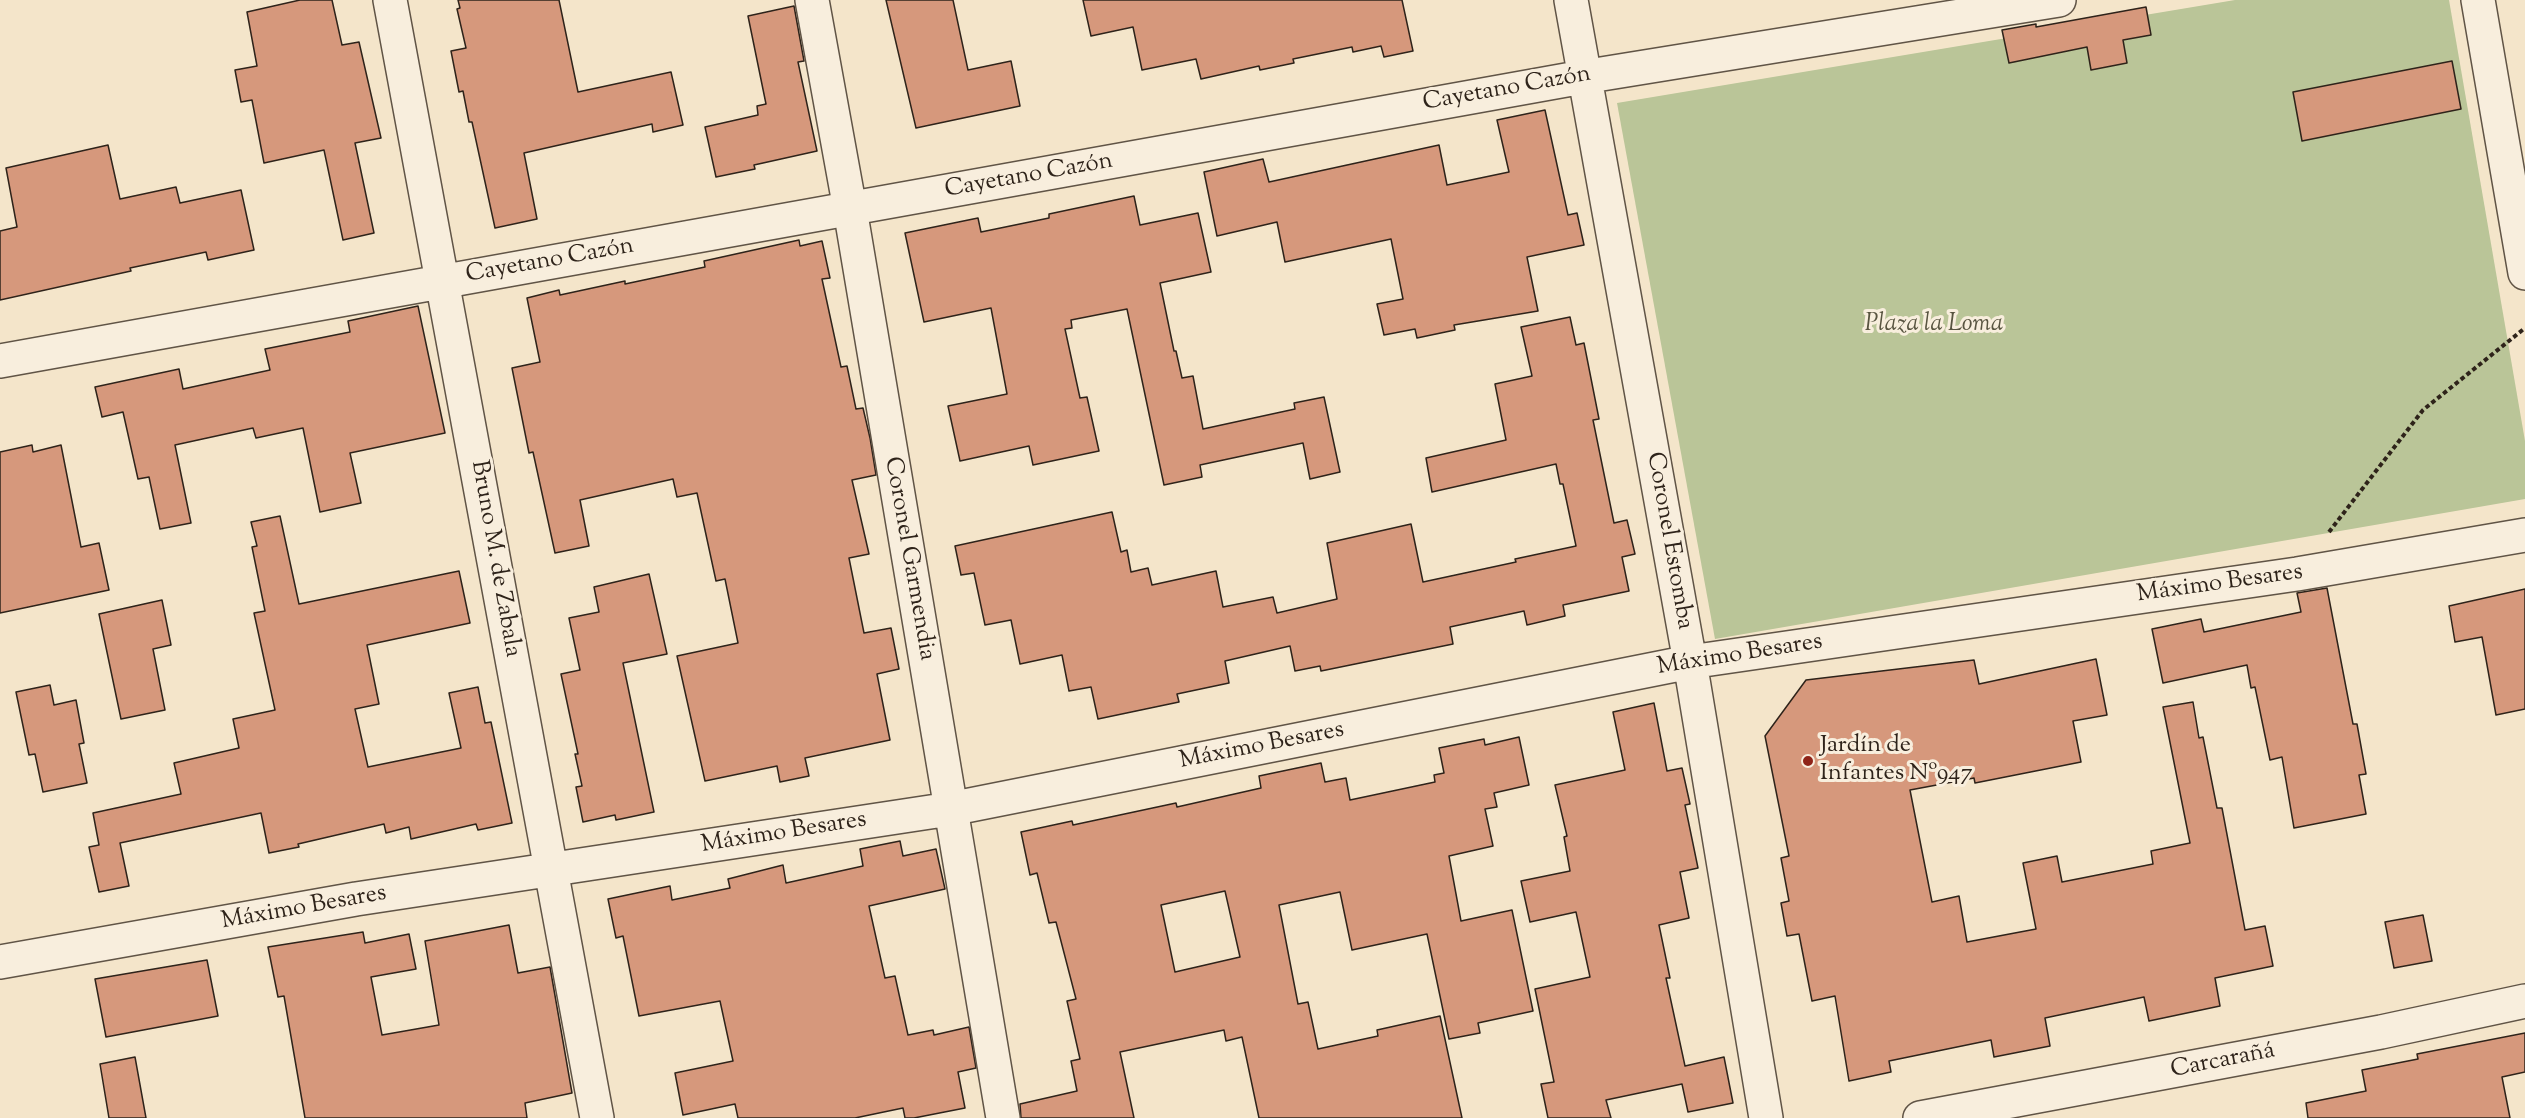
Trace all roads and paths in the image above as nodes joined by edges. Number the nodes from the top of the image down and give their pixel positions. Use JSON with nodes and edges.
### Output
{"nodes":[{"id":1,"x":390,"y":0,"type":"edge"},
{"id":2,"x":812,"y":0,"type":"edge"},
{"id":3,"x":1571,"y":0,"type":"edge"},
{"id":4,"x":2059,"y":0,"type":"edge"},
{"id":5,"x":2478,"y":0,"type":"edge"},
{"id":6,"x":1583,"y":76,"type":"junction"},
{"id":7,"x":850,"y":209,"type":"junction"},
{"id":8,"x":2525,"y":273,"type":"edge"},
{"id":9,"x":443,"y":281,"type":"junction"},
{"id":10,"x":2525,"y":328,"type":"edge"},
{"id":11,"x":0,"y":361,"type":"edge"},
{"id":12,"x":2525,"y":535,"type":"edge"},
{"id":13,"x":2297,"y":574,"type":"junction"},
{"id":14,"x":1690,"y":662,"type":"junction"},
{"id":15,"x":951,"y":809,"type":"junction"},
{"id":16,"x":550,"y":870,"type":"junction"},
{"id":17,"x":0,"y":962,"type":"edge"},
{"id":18,"x":2525,"y":1001,"type":"edge"},
{"id":19,"x":597,"y":1118,"type":"edge"},
{"id":20,"x":1003,"y":1118,"type":"edge"},
{"id":21,"x":1766,"y":1118,"type":"edge"},
{"id":22,"x":1920,"y":1118,"type":"edge"}],
"edges":[{"from":1,"to":9,"type":"street","name":"Bruno M. de Zabala"},
{"from":2,"to":7,"type":"street","name":"Coronel Garmendia"},
{"from":3,"to":6,"type":"street","name":"Coronel Estomba"},
{"from":4,"to":6,"type":"street","name":"Cayetano Cazón"},
{"from":5,"to":8,"type":"street"},
{"from":6,"to":7,"type":"street","name":"Cayetano Cazón"},
{"from":6,"to":14,"type":"street","name":"Coronel Estomba"},
{"from":7,"to":9,"type":"street","name":"Cayetano Cazón"},
{"from":7,"to":15,"type":"street","name":"Coronel Garmendia"},
{"from":9,"to":11,"type":"street","name":"Cayetano Cazón"},
{"from":9,"to":16,"type":"street","name":"Bruno M. de Zabala"},
{"from":10,"to":13,"type":"path"},
{"from":12,"to":13,"type":"street","name":"Máximo Besares"},
{"from":13,"to":14,"type":"street","name":"Máximo Besares"},
{"from":14,"to":15,"type":"street","name":"Máximo Besares"},
{"from":14,"to":21,"type":"street","name":"Coronel Estomba"},
{"from":15,"to":16,"type":"street","name":"Máximo Besares"},
{"from":15,"to":20,"type":"street","name":"Coronel Garmendia"},
{"from":16,"to":17,"type":"street","name":"Máximo Besares"},
{"from":16,"to":19,"type":"street","name":"Bruno M. de Zabala"},
{"from":18,"to":22,"type":"street","name":"Carcarañá"}]}
